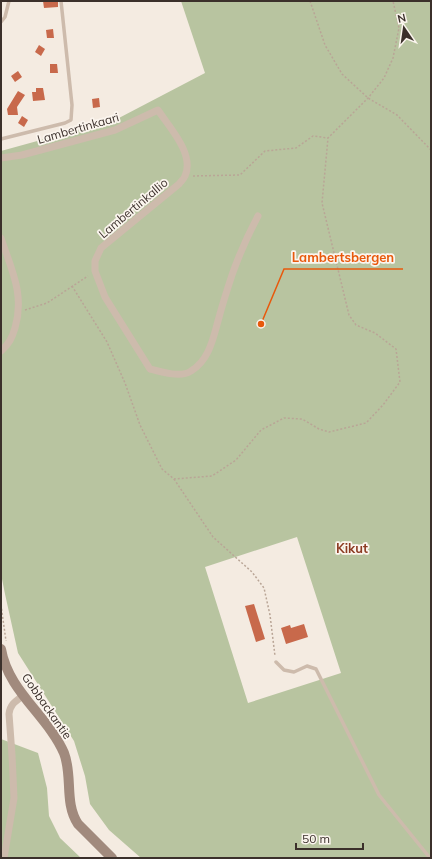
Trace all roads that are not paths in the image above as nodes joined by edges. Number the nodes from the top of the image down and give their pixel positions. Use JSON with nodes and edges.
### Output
{"nodes":[{"id":1,"x":9,"y":1,"type":"edge"},
{"id":2,"x":61,"y":1,"type":"edge"},
{"id":3,"x":1,"y":22,"type":"edge"},
{"id":4,"x":158,"y":110,"type":"joint"},
{"id":5,"x":1,"y":139,"type":"edge"},
{"id":6,"x":1,"y":158,"type":"edge"},
{"id":7,"x":258,"y":216,"type":"dead end"},
{"id":8,"x":1,"y":238,"type":"edge"},
{"id":9,"x":1,"y":351,"type":"edge"},
{"id":10,"x":1,"y":649,"type":"edge"},
{"id":11,"x":276,"y":662,"type":"road end"},
{"id":12,"x":24,"y":696,"type":"junction"},
{"id":13,"x":4,"y":858,"type":"edge"},
{"id":14,"x":112,"y":858,"type":"edge"},
{"id":15,"x":430,"y":858,"type":"edge"}],
"edges":[{"from":1,"to":3,"type":"lane"},
{"from":2,"to":5,"type":"lane"},
{"from":4,"to":6,"type":"street","name":"Lambertinkaari"},
{"from":4,"to":7,"type":"street","name":"Lambertinkallio"},
{"from":8,"to":9,"type":"street"},
{"from":10,"to":12,"type":"street","name":"Gobbackantie"},
{"from":11,"to":15,"type":"lane"},
{"from":12,"to":13,"type":"street"},
{"from":12,"to":14,"type":"street","name":"Gobbackantie"}]}
